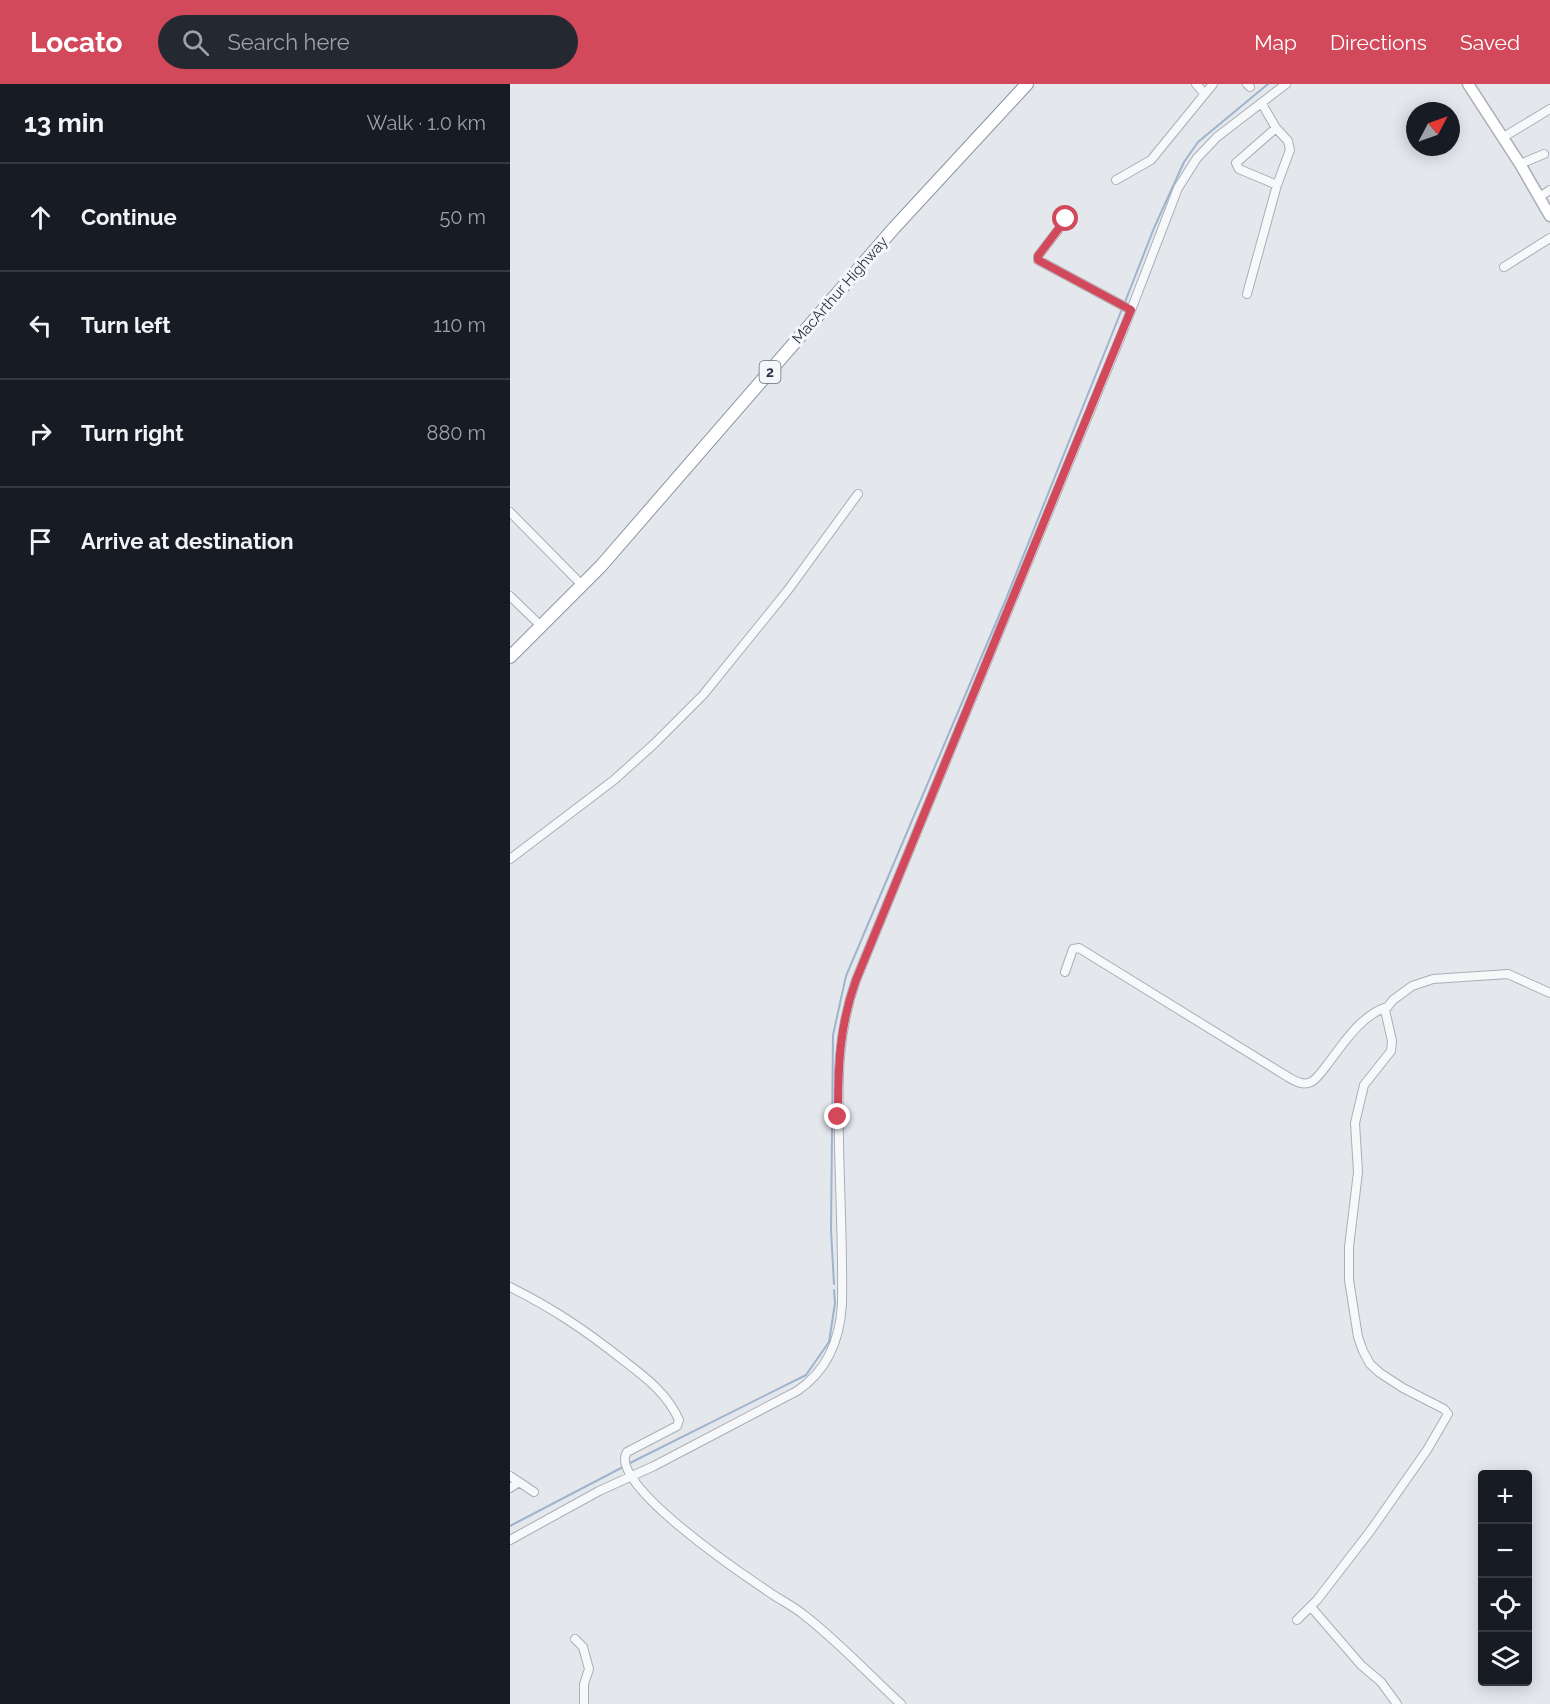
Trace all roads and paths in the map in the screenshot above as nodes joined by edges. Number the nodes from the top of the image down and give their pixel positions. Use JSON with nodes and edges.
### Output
{"nodes":[{"id":1,"x":1027,"y":84,"type":"edge"},
{"id":2,"x":1196,"y":84,"type":"edge"},
{"id":3,"x":1213,"y":84,"type":"edge"},
{"id":4,"x":1286,"y":84,"type":"edge"},
{"id":5,"x":1468,"y":84,"type":"edge"},
{"id":6,"x":1204,"y":93,"type":"junction"},
{"id":7,"x":1262,"y":104,"type":"junction"},
{"id":8,"x":1550,"y":109,"type":"edge"},
{"id":9,"x":1276,"y":128,"type":"junction"},
{"id":10,"x":1503,"y":138,"type":"junction"},
{"id":11,"x":1544,"y":154,"type":"dead end"},
{"id":12,"x":1520,"y":164,"type":"junction"},
{"id":13,"x":1116,"y":180,"type":"dead end"},
{"id":14,"x":1277,"y":185,"type":"junction"},
{"id":15,"x":1550,"y":190,"type":"edge"},
{"id":16,"x":1539,"y":197,"type":"junction"},
{"id":17,"x":1550,"y":216,"type":"edge"},
{"id":18,"x":1066,"y":219,"type":"dead end"},
{"id":19,"x":1550,"y":238,"type":"edge"},
{"id":20,"x":1504,"y":267,"type":"dead end"},
{"id":21,"x":1246,"y":294,"type":"dead end"},
{"id":22,"x":1131,"y":310,"type":"junction"},
{"id":23,"x":858,"y":494,"type":"dead end"},
{"id":24,"x":510,"y":512,"type":"edge"},
{"id":25,"x":582,"y":585,"type":"junction"},
{"id":26,"x":510,"y":596,"type":"edge"},
{"id":27,"x":542,"y":626,"type":"junction"},
{"id":28,"x":510,"y":657,"type":"edge"},
{"id":29,"x":510,"y":859,"type":"edge"},
{"id":30,"x":1065,"y":972,"type":"dead end"},
{"id":31,"x":1550,"y":993,"type":"edge"},
{"id":32,"x":1387,"y":1007,"type":"junction"},
{"id":33,"x":510,"y":1287,"type":"edge"},
{"id":34,"x":629,"y":1475,"type":"junction"},
{"id":35,"x":510,"y":1476,"type":"edge"},
{"id":36,"x":519,"y":1482,"type":"junction"},
{"id":37,"x":510,"y":1488,"type":"edge"},
{"id":38,"x":534,"y":1492,"type":"dead end"},
{"id":39,"x":510,"y":1540,"type":"edge"},
{"id":40,"x":1311,"y":1607,"type":"junction"},
{"id":41,"x":1297,"y":1620,"type":"dead end"},
{"id":42,"x":575,"y":1639,"type":"dead end"},
{"id":43,"x":584,"y":1704,"type":"edge"},
{"id":44,"x":902,"y":1704,"type":"edge"},
{"id":45,"x":1398,"y":1704,"type":"edge"}],
"edges":[{"from":1,"to":25,"type":"highway","name":"MacArthur Highway","number":"2"},
{"from":2,"to":6,"type":"street"},
{"from":3,"to":6,"type":"street"},
{"from":4,"to":7,"type":"street"},
{"from":5,"to":10,"type":"main road"},
{"from":6,"to":13,"type":"street"},
{"from":7,"to":9,"type":"street"},
{"from":7,"to":22,"type":"street"},
{"from":8,"to":10,"type":"street"},
{"from":9,"to":14,"type":"street"},
{"from":9,"to":14,"type":"street"},
{"from":10,"to":12,"type":"main road"},
{"from":11,"to":12,"type":"street"},
{"from":12,"to":16,"type":"main road"},
{"from":14,"to":21,"type":"street"},
{"from":15,"to":16,"type":"street"},
{"from":16,"to":17,"type":"main road"},
{"from":18,"to":22,"type":"street"},
{"from":19,"to":20,"type":"street"},
{"from":22,"to":34,"type":"street"},
{"from":23,"to":29,"type":"street"},
{"from":24,"to":25,"type":"street"},
{"from":25,"to":27,"type":"highway","name":"MacArthur Highway","number":"2"},
{"from":26,"to":27,"type":"street"},
{"from":27,"to":28,"type":"highway","name":"MacArthur Highway","number":"2"},
{"from":30,"to":32,"type":"street"},
{"from":31,"to":32,"type":"street"},
{"from":32,"to":40,"type":"street"},
{"from":33,"to":34,"type":"street"},
{"from":34,"to":39,"type":"street"},
{"from":34,"to":44,"type":"street"},
{"from":35,"to":36,"type":"street"},
{"from":36,"to":37,"type":"street"},
{"from":36,"to":38,"type":"street"},
{"from":40,"to":41,"type":"street"},
{"from":40,"to":45,"type":"street"},
{"from":42,"to":43,"type":"street"}]}
